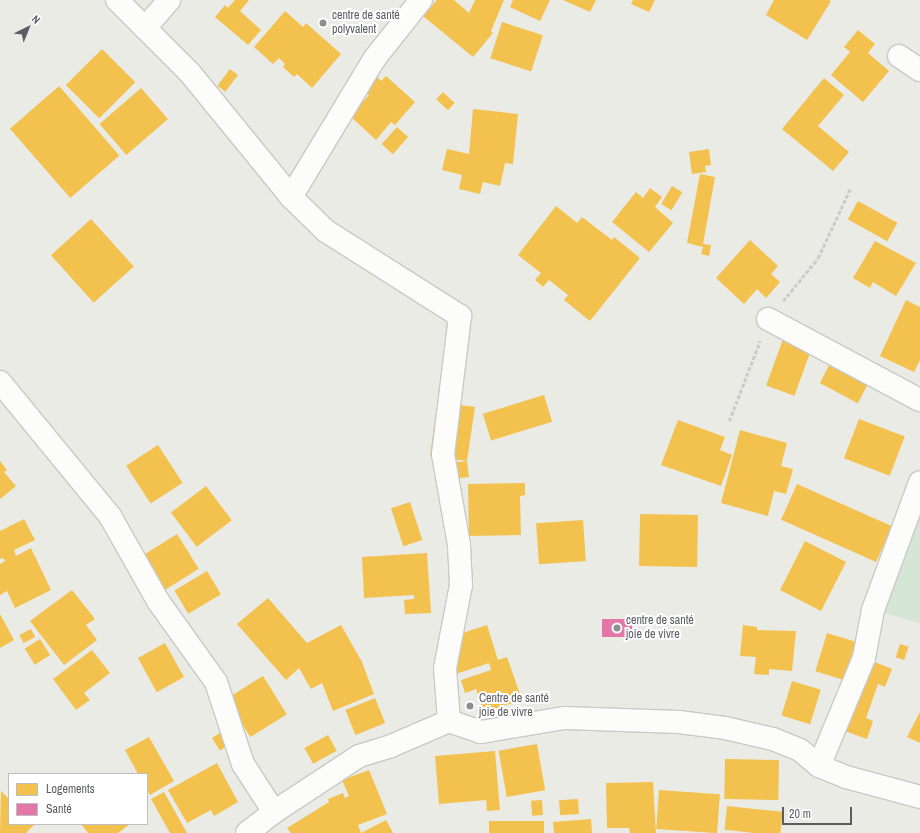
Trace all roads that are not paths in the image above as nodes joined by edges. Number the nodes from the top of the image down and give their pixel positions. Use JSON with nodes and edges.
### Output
{"nodes":[{"id":1,"x":117,"y":0,"type":"edge"},
{"id":2,"x":169,"y":0,"type":"edge"},
{"id":3,"x":421,"y":0,"type":"edge"},
{"id":4,"x":145,"y":28,"type":"junction"},
{"id":5,"x":899,"y":56,"type":"dead end"},
{"id":6,"x":920,"y":70,"type":"edge"},
{"id":7,"x":291,"y":198,"type":"junction"},
{"id":8,"x":768,"y":319,"type":"road end"},
{"id":9,"x":0,"y":382,"type":"edge"},
{"id":10,"x":920,"y":400,"type":"edge"},
{"id":11,"x":920,"y":482,"type":"edge"},
{"id":12,"x":450,"y":721,"type":"junction"},
{"id":13,"x":819,"y":766,"type":"junction"},
{"id":14,"x":920,"y":797,"type":"edge"},
{"id":15,"x":274,"y":812,"type":"junction"},
{"id":16,"x":247,"y":833,"type":"edge"}],
"edges":[{"from":1,"to":4,"type":"street"},
{"from":2,"to":4,"type":"street"},
{"from":3,"to":7,"type":"street"},
{"from":4,"to":7,"type":"street"},
{"from":5,"to":6,"type":"street"},
{"from":7,"to":12,"type":"street"},
{"from":8,"to":10,"type":"street"},
{"from":9,"to":15,"type":"street"},
{"from":11,"to":13,"type":"street"},
{"from":12,"to":13,"type":"street"},
{"from":12,"to":15,"type":"street"},
{"from":13,"to":14,"type":"street"},
{"from":15,"to":16,"type":"street"}]}
